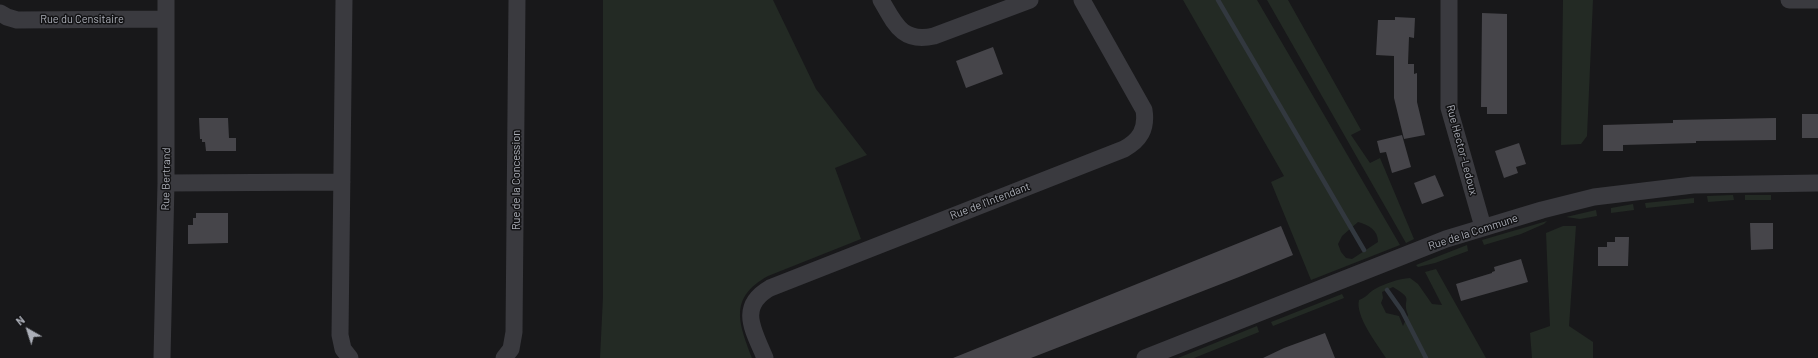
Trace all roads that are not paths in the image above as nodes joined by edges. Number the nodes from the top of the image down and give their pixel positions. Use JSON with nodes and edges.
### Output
{"nodes":[{"id":1,"x":166,"y":0,"type":"edge"},
{"id":2,"x":344,"y":0,"type":"edge"},
{"id":3,"x":517,"y":0,"type":"edge"},
{"id":4,"x":881,"y":0,"type":"edge"},
{"id":5,"x":1030,"y":0,"type":"edge"},
{"id":6,"x":1082,"y":0,"type":"edge"},
{"id":7,"x":1449,"y":0,"type":"edge"},
{"id":8,"x":1788,"y":0,"type":"edge"},
{"id":9,"x":1818,"y":0,"type":"edge"},
{"id":10,"x":0,"y":13,"type":"edge"},
{"id":11,"x":165,"y":19,"type":"junction"},
{"id":12,"x":342,"y":182,"type":"junction"},
{"id":13,"x":166,"y":183,"type":"junction"},
{"id":14,"x":1818,"y":183,"type":"edge"},
{"id":15,"x":1483,"y":227,"type":"junction"},
{"id":16,"x":162,"y":358,"type":"edge"},
{"id":17,"x":350,"y":358,"type":"edge"},
{"id":18,"x":504,"y":358,"type":"edge"},
{"id":19,"x":765,"y":358,"type":"edge"},
{"id":20,"x":1145,"y":358,"type":"edge"}],
"edges":[{"from":1,"to":11,"type":"street","name":"Rue Bertrand"},
{"from":2,"to":12,"type":"street"},
{"from":3,"to":18,"type":"street","name":"Rue de la Concession"},
{"from":4,"to":5,"type":"street"},
{"from":6,"to":19,"type":"street","name":"Rue de l'Intendant"},
{"from":7,"to":15,"type":"street","name":"Rue Hector-Ledoux"},
{"from":8,"to":9,"type":"street"},
{"from":10,"to":11,"type":"street","name":"Rue du Censitaire"},
{"from":11,"to":13,"type":"street","name":"Rue Bertrand"},
{"from":12,"to":13,"type":"street"},
{"from":12,"to":17,"type":"street"},
{"from":13,"to":16,"type":"street","name":"Rue Bertrand"},
{"from":14,"to":15,"type":"street","name":"Rue de la Commune"},
{"from":15,"to":20,"type":"street","name":"Rue de la Commune"}]}
